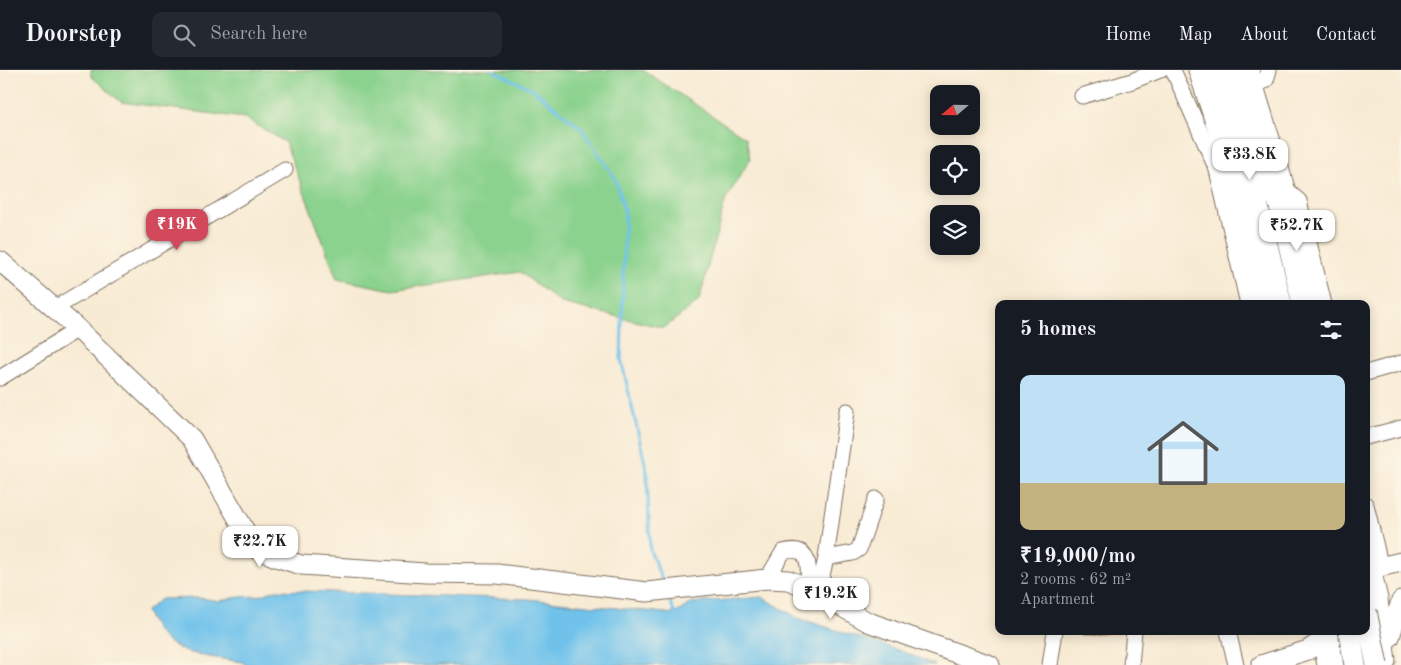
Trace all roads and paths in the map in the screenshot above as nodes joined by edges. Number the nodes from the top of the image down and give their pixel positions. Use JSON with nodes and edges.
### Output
{"nodes":[{"id":1,"x":1160,"y":70,"type":"edge"},
{"id":2,"x":1173,"y":70,"type":"edge"},
{"id":3,"x":1198,"y":70,"type":"edge"},
{"id":4,"x":1214,"y":70,"type":"edge"},
{"id":5,"x":1233,"y":70,"type":"edge"},
{"id":6,"x":1268,"y":70,"type":"edge"},
{"id":7,"x":1251,"y":78,"type":"edge"},
{"id":8,"x":1082,"y":96,"type":"dead end"},
{"id":9,"x":1223,"y":147,"type":"junction"},
{"id":10,"x":285,"y":170,"type":"dead end"},
{"id":11,"x":1217,"y":170,"type":"junction"},
{"id":12,"x":1286,"y":190,"type":"junction"},
{"id":13,"x":0,"y":261,"type":"edge"},
{"id":14,"x":1247,"y":300,"type":"edge"},
{"id":15,"x":1262,"y":300,"type":"edge"},
{"id":16,"x":1280,"y":300,"type":"edge"},
{"id":17,"x":1302,"y":300,"type":"edge"},
{"id":18,"x":1313,"y":300,"type":"edge"},
{"id":19,"x":1323,"y":300,"type":"edge"},
{"id":20,"x":55,"y":308,"type":"junction"},
{"id":21,"x":78,"y":328,"type":"junction"},
{"id":22,"x":1401,"y":363,"type":"edge"},
{"id":23,"x":1370,"y":371,"type":"edge"},
{"id":24,"x":0,"y":378,"type":"edge"},
{"id":25,"x":847,"y":411,"type":"dead end"},
{"id":26,"x":1401,"y":428,"type":"edge"},
{"id":27,"x":1370,"y":436,"type":"edge"},
{"id":28,"x":876,"y":499,"type":"dead end"},
{"id":29,"x":1370,"y":542,"type":"edge"},
{"id":30,"x":826,"y":558,"type":"junction"},
{"id":31,"x":1401,"y":562,"type":"edge"},
{"id":32,"x":1373,"y":569,"type":"edge"},
{"id":33,"x":767,"y":579,"type":"junction"},
{"id":34,"x":814,"y":590,"type":"junction"},
{"id":35,"x":1401,"y":601,"type":"edge"},
{"id":36,"x":1370,"y":631,"type":"edge"},
{"id":37,"x":1054,"y":635,"type":"edge"},
{"id":38,"x":1134,"y":635,"type":"edge"},
{"id":39,"x":1229,"y":635,"type":"edge"},
{"id":40,"x":1330,"y":635,"type":"edge"},
{"id":41,"x":1331,"y":635,"type":"edge"},
{"id":42,"x":1331,"y":635,"type":"edge"},
{"id":43,"x":1332,"y":635,"type":"edge"},
{"id":44,"x":1386,"y":640,"type":"junction"},
{"id":45,"x":990,"y":665,"type":"edge"},
{"id":46,"x":1050,"y":665,"type":"edge"},
{"id":47,"x":1131,"y":665,"type":"edge"},
{"id":48,"x":1236,"y":665,"type":"edge"},
{"id":49,"x":1260,"y":665,"type":"edge"},
{"id":50,"x":1325,"y":665,"type":"edge"},
{"id":51,"x":1338,"y":665,"type":"edge"},
{"id":52,"x":1348,"y":665,"type":"edge"},
{"id":53,"x":1355,"y":665,"type":"edge"},
{"id":54,"x":1377,"y":665,"type":"edge"},
{"id":55,"x":1386,"y":665,"type":"edge"},
{"id":56,"x":1394,"y":665,"type":"edge"}],
"edges":[{"from":1,"to":8,"type":"street"},
{"from":2,"to":11,"type":"street"},
{"from":3,"to":9,"type":"main road"},
{"from":4,"to":16,"type":"highway"},
{"from":5,"to":17,"type":"highway"},
{"from":6,"to":7,"type":"street"},
{"from":7,"to":12,"type":"main road"},
{"from":9,"to":11,"type":"street"},
{"from":9,"to":15,"type":"main road"},
{"from":10,"to":20,"type":"street"},
{"from":11,"to":14,"type":"street"},
{"from":12,"to":18,"type":"main road"},
{"from":12,"to":19,"type":"street"},
{"from":13,"to":20,"type":"main road"},
{"from":20,"to":21,"type":"main road"},
{"from":21,"to":24,"type":"street"},
{"from":21,"to":33,"type":"main road"},
{"from":22,"to":23,"type":"street"},
{"from":25,"to":30,"type":"street"},
{"from":26,"to":27,"type":"street"},
{"from":28,"to":30,"type":"street"},
{"from":29,"to":32,"type":"street"},
{"from":30,"to":34,"type":"street"},
{"from":31,"to":32,"type":"main road"},
{"from":32,"to":44,"type":"main road"},
{"from":33,"to":34,"type":"main road"},
{"from":33,"to":34,"type":"street"},
{"from":34,"to":45,"type":"main road"},
{"from":35,"to":44,"type":"main road"},
{"from":36,"to":54,"type":"highway","bridge":true},
{"from":37,"to":46,"type":"street"},
{"from":38,"to":47,"type":"street"},
{"from":39,"to":48,"type":"street"},
{"from":40,"to":49,"type":"main road"},
{"from":41,"to":50,"type":"street"},
{"from":42,"to":51,"type":"main road"},
{"from":43,"to":53,"type":"highway","bridge":true},
{"from":44,"to":52,"type":"main road"},
{"from":44,"to":55,"type":"main road"},
{"from":44,"to":56,"type":"street"}]}
